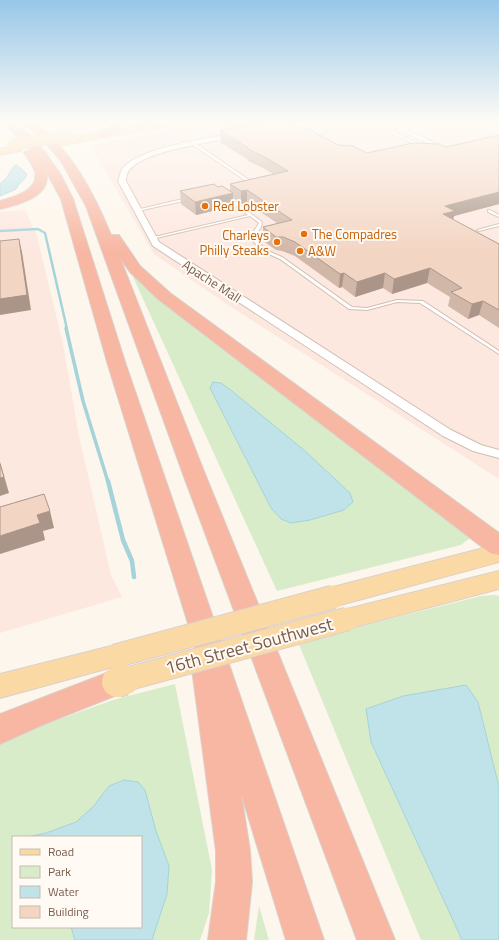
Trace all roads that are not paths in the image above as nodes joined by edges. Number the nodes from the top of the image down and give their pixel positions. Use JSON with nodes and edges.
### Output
{"nodes":[{"id":1,"x":36,"y":164,"type":"edge"},
{"id":2,"x":49,"y":164,"type":"edge"},
{"id":3,"x":70,"y":164,"type":"edge"},
{"id":4,"x":132,"y":164,"type":"edge"},
{"id":5,"x":224,"y":164,"type":"edge"},
{"id":6,"x":248,"y":185,"type":"edge"},
{"id":7,"x":223,"y":195,"type":"edge"},
{"id":8,"x":192,"y":198,"type":"edge"},
{"id":9,"x":0,"y":205,"type":"edge"},
{"id":10,"x":93,"y":206,"type":"junction"},
{"id":11,"x":138,"y":210,"type":"junction"},
{"id":12,"x":494,"y":210,"type":"dead end"},
{"id":13,"x":250,"y":214,"type":"junction"},
{"id":14,"x":499,"y":216,"type":"edge"},
{"id":15,"x":499,"y":225,"type":"edge"},
{"id":16,"x":479,"y":230,"type":"dead end"},
{"id":17,"x":152,"y":238,"type":"junction"},
{"id":18,"x":499,"y":353,"type":"edge"},
{"id":19,"x":499,"y":454,"type":"edge"},
{"id":20,"x":499,"y":546,"type":"edge"},
{"id":21,"x":499,"y":553,"type":"edge"},
{"id":22,"x":499,"y":580,"type":"edge"},
{"id":23,"x":195,"y":600,"type":"junction"},
{"id":24,"x":116,"y":669,"type":"junction"},
{"id":25,"x":0,"y":686,"type":"edge"},
{"id":26,"x":0,"y":714,"type":"edge"},
{"id":27,"x":0,"y":729,"type":"edge"},
{"id":28,"x":227,"y":940,"type":"edge"},
{"id":29,"x":305,"y":940,"type":"edge"},
{"id":30,"x":376,"y":940,"type":"edge"}],
"edges":[{"from":1,"to":9,"type":"highway"},
{"from":2,"to":23,"type":"highway"},
{"from":3,"to":10,"type":"highway"},
{"from":4,"to":11,"type":"street","name":"Apache Mall"},
{"from":5,"to":6,"type":"lane"},
{"from":7,"to":13,"type":"lane"},
{"from":8,"to":11,"type":"lane"},
{"from":10,"to":20,"type":"highway"},
{"from":10,"to":30,"type":"highway"},
{"from":11,"to":17,"type":"street","name":"Apache Mall"},
{"from":12,"to":14,"type":"lane"},
{"from":13,"to":17,"type":"lane"},
{"from":13,"to":18,"type":"lane"},
{"from":15,"to":16,"type":"lane"},
{"from":17,"to":19,"type":"street","name":"Apache Mall"},
{"from":21,"to":24,"type":"main road","name":"16th Street Southwest","bridge":true},
{"from":22,"to":24,"type":"main road","name":"16th Street Southwest","bridge":true},
{"from":23,"to":28,"type":"highway"},
{"from":23,"to":29,"type":"highway"},
{"from":24,"to":25,"type":"main road","name":"16th Street Southwest"},
{"from":24,"to":26,"type":"main road","name":"16th Street Southwest"},
{"from":24,"to":27,"type":"highway"}]}
